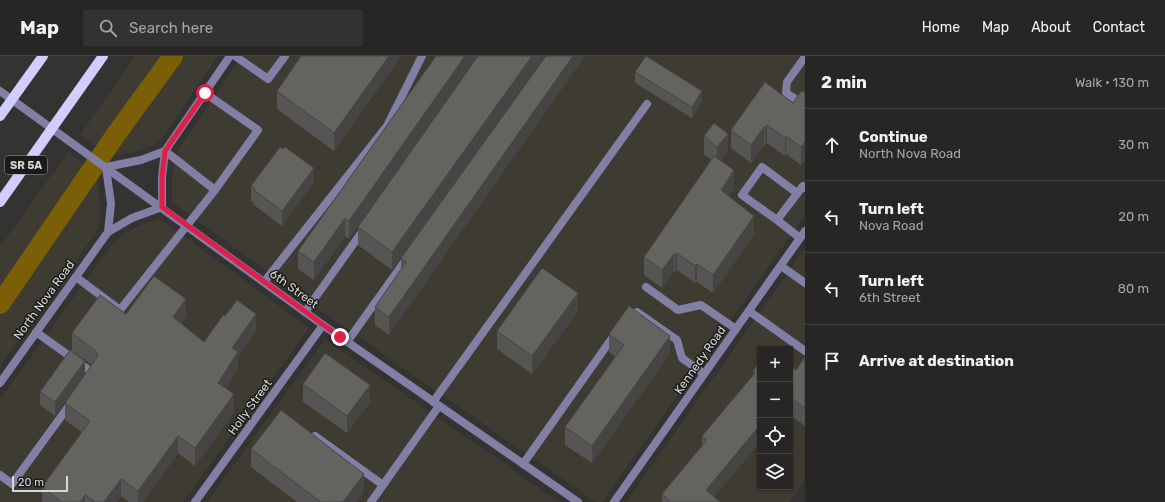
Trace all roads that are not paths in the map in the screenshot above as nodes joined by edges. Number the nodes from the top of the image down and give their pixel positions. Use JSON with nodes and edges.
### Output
{"nodes":[{"id":1,"x":43,"y":56,"type":"edge"},
{"id":2,"x":103,"y":56,"type":"edge"},
{"id":3,"x":230,"y":56,"type":"edge"},
{"id":4,"x":235,"y":56,"type":"edge"},
{"id":5,"x":285,"y":56,"type":"edge"},
{"id":6,"x":422,"y":56,"type":"edge"},
{"id":7,"x":805,"y":56,"type":"edge"},
{"id":8,"x":0,"y":90,"type":"edge"},
{"id":9,"x":205,"y":93,"type":"junction"},
{"id":10,"x":12,"y":99,"type":"junction"},
{"id":11,"x":647,"y":104,"type":"dead end"},
{"id":12,"x":805,"y":106,"type":"edge"},
{"id":13,"x":0,"y":116,"type":"edge"},
{"id":14,"x":52,"y":128,"type":"junction"},
{"id":15,"x":165,"y":151,"type":"junction"},
{"id":16,"x":106,"y":167,"type":"junction"},
{"id":17,"x":805,"y":188,"type":"edge"},
{"id":18,"x":215,"y":190,"type":"junction"},
{"id":19,"x":797,"y":193,"type":"junction"},
{"id":20,"x":0,"y":202,"type":"edge"},
{"id":21,"x":162,"y":207,"type":"junction"},
{"id":22,"x":777,"y":220,"type":"junction"},
{"id":23,"x":368,"y":222,"type":"edge"},
{"id":24,"x":187,"y":226,"type":"junction"},
{"id":25,"x":108,"y":232,"type":"junction"},
{"id":26,"x":803,"y":235,"type":"edge"},
{"id":27,"x":413,"y":251,"type":"edge"},
{"id":28,"x":781,"y":266,"type":"junction"},
{"id":29,"x":76,"y":277,"type":"junction"},
{"id":30,"x":264,"y":282,"type":"junction"},
{"id":31,"x":805,"y":283,"type":"edge"},
{"id":32,"x":646,"y":286,"type":"dead end"},
{"id":33,"x":749,"y":311,"type":"junction"},
{"id":34,"x":305,"y":312,"type":"junction"},
{"id":35,"x":323,"y":325,"type":"junction"},
{"id":36,"x":736,"y":329,"type":"junction"},
{"id":37,"x":36,"y":332,"type":"junction"},
{"id":38,"x":347,"y":342,"type":"junction"},
{"id":39,"x":805,"y":351,"type":"edge"},
{"id":40,"x":704,"y":374,"type":"junction"},
{"id":41,"x":0,"y":383,"type":"edge"},
{"id":42,"x":84,"y":386,"type":"edge"},
{"id":43,"x":75,"y":398,"type":"edge"},
{"id":44,"x":436,"y":404,"type":"junction"},
{"id":45,"x":308,"y":431,"type":"edge"},
{"id":46,"x":523,"y":464,"type":"junction"},
{"id":47,"x":0,"y":475,"type":"edge"},
{"id":48,"x":383,"y":485,"type":"junction"},
{"id":49,"x":195,"y":502,"type":"edge"},
{"id":50,"x":371,"y":502,"type":"edge"},
{"id":51,"x":578,"y":502,"type":"edge"},
{"id":52,"x":614,"y":502,"type":"edge"}],
"edges":[{"from":1,"to":10,"type":"main road"},
{"from":2,"to":14,"type":"main road","number":"SR 5A"},
{"from":3,"to":9,"type":"street"},
{"from":4,"to":5,"type":"street"},
{"from":6,"to":30,"type":"street"},
{"from":7,"to":12,"type":"street"},
{"from":8,"to":10,"type":"street","name":"6th Street"},
{"from":9,"to":15,"type":"street"},
{"from":9,"to":18,"type":"street"},
{"from":10,"to":13,"type":"main road"},
{"from":10,"to":14,"type":"street","name":"6th Street"},
{"from":11,"to":44,"type":"street"},
{"from":14,"to":16,"type":"street","name":"6th Street"},
{"from":14,"to":20,"type":"main road","number":"SR 5A"},
{"from":15,"to":16,"type":"street"},
{"from":15,"to":18,"type":"street"},
{"from":15,"to":21,"type":"street"},
{"from":16,"to":21,"type":"street","name":"6th Street"},
{"from":16,"to":25,"type":"street"},
{"from":17,"to":19,"type":"street"},
{"from":18,"to":24,"type":"street"},
{"from":19,"to":22,"type":"street"},
{"from":19,"to":22,"type":"street"},
{"from":21,"to":24,"type":"street","name":"6th Street"},
{"from":21,"to":25,"type":"street"},
{"from":22,"to":26,"type":"street"},
{"from":23,"to":34,"type":"street"},
{"from":24,"to":29,"type":"street"},
{"from":24,"to":30,"type":"street","name":"6th Street"},
{"from":25,"to":29,"type":"street","name":"North Nova Road"},
{"from":26,"to":28,"type":"street","name":"Kennedy Road"},
{"from":27,"to":38,"type":"street"},
{"from":28,"to":31,"type":"street"},
{"from":28,"to":33,"type":"street","name":"Kennedy Road"},
{"from":29,"to":37,"type":"street","name":"North Nova Road"},
{"from":30,"to":34,"type":"street","name":"6th Street"},
{"from":32,"to":36,"type":"street"},
{"from":33,"to":36,"type":"street","name":"Kennedy Road"},
{"from":33,"to":39,"type":"street"},
{"from":34,"to":35,"type":"street","name":"6th Street"},
{"from":35,"to":38,"type":"street","name":"6th Street"},
{"from":35,"to":49,"type":"street","name":"Holly Street"},
{"from":36,"to":40,"type":"street","name":"Kennedy Road"},
{"from":37,"to":41,"type":"street","name":"North Nova Road"},
{"from":37,"to":42,"type":"street"},
{"from":38,"to":44,"type":"street","name":"6th Street"},
{"from":40,"to":46,"type":"street"},
{"from":40,"to":52,"type":"street","name":"Kennedy Road"},
{"from":43,"to":47,"type":"street"},
{"from":44,"to":46,"type":"street","name":"6th Street"},
{"from":44,"to":48,"type":"street"},
{"from":45,"to":48,"type":"street"},
{"from":46,"to":51,"type":"street","name":"6th Street"},
{"from":48,"to":50,"type":"street"}]}
